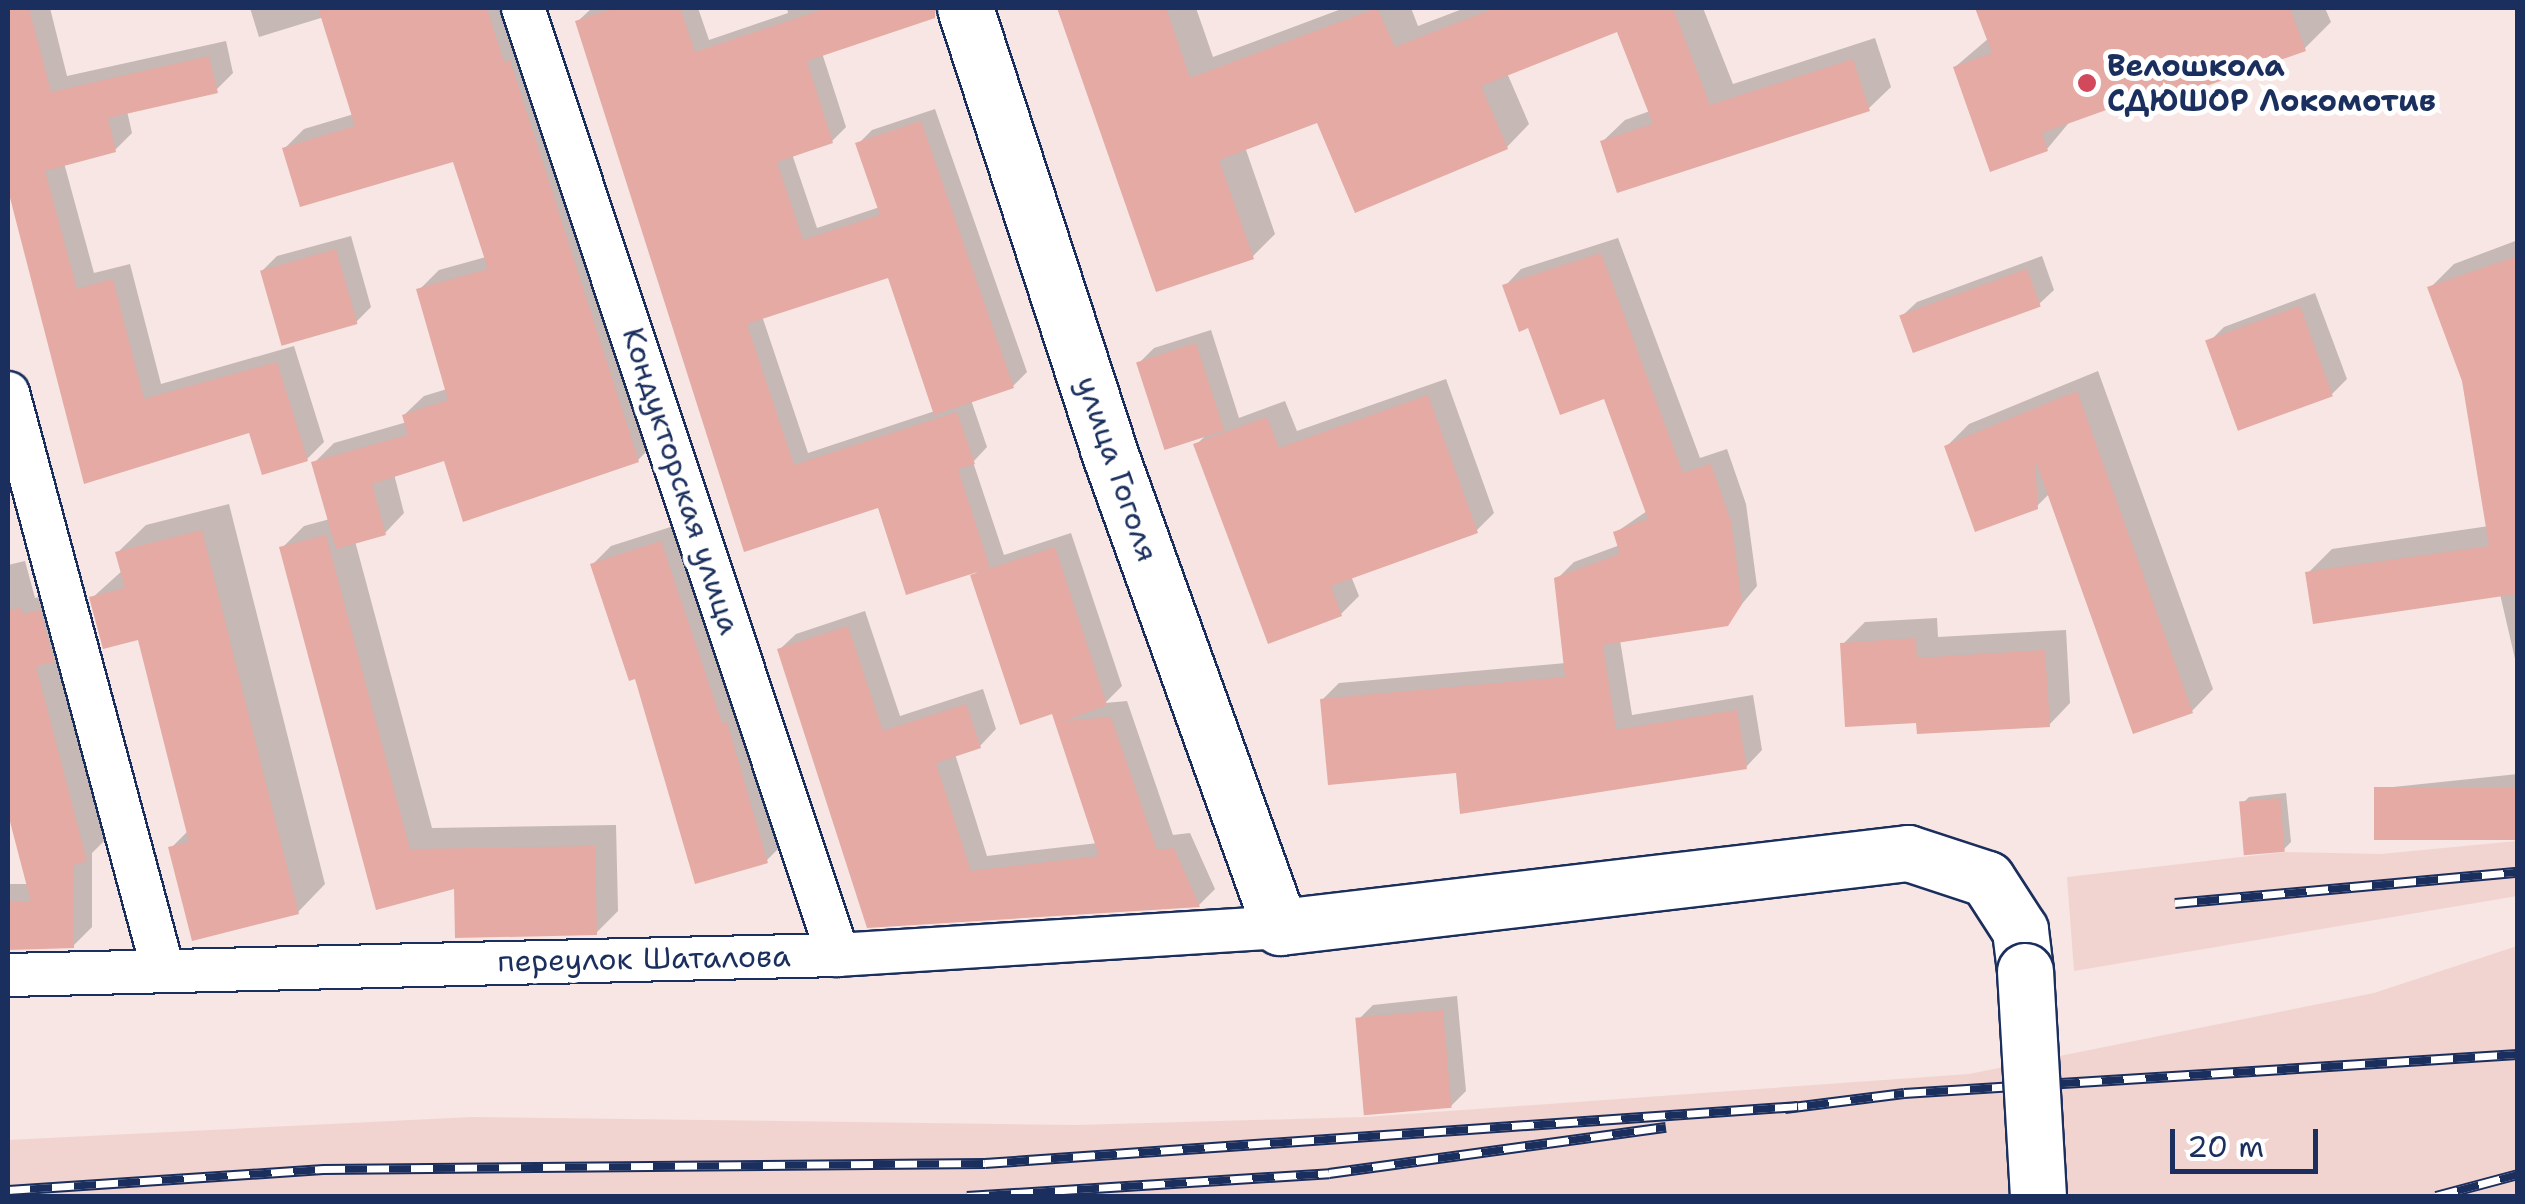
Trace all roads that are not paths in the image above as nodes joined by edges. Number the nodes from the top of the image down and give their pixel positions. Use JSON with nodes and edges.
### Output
{"nodes":[{"id":1,"x":523,"y":8,"type":"edge"},
{"id":2,"x":965,"y":8,"type":"edge"},
{"id":3,"x":8,"y":393,"type":"edge"},
{"id":4,"x":1280,"y":927,"type":"junction"},
{"id":5,"x":838,"y":955,"type":"junction"},
{"id":6,"x":163,"y":970,"type":"junction"},
{"id":7,"x":8,"y":975,"type":"edge"},
{"id":8,"x":2038,"y":1196,"type":"edge"}],
"edges":[{"from":1,"to":5,"type":"street","name":"Кондукторская улица"},
{"from":2,"to":4,"type":"main road","name":"улица Гоголя"},
{"from":3,"to":6,"type":"street"},
{"from":4,"to":5,"type":"street","name":"переулок Шаталова"},
{"from":4,"to":8,"type":"main road","bridge":true},
{"from":5,"to":6,"type":"street","name":"переулок Шаталова"},
{"from":6,"to":7,"type":"street","name":"переулок Шаталова"}]}
